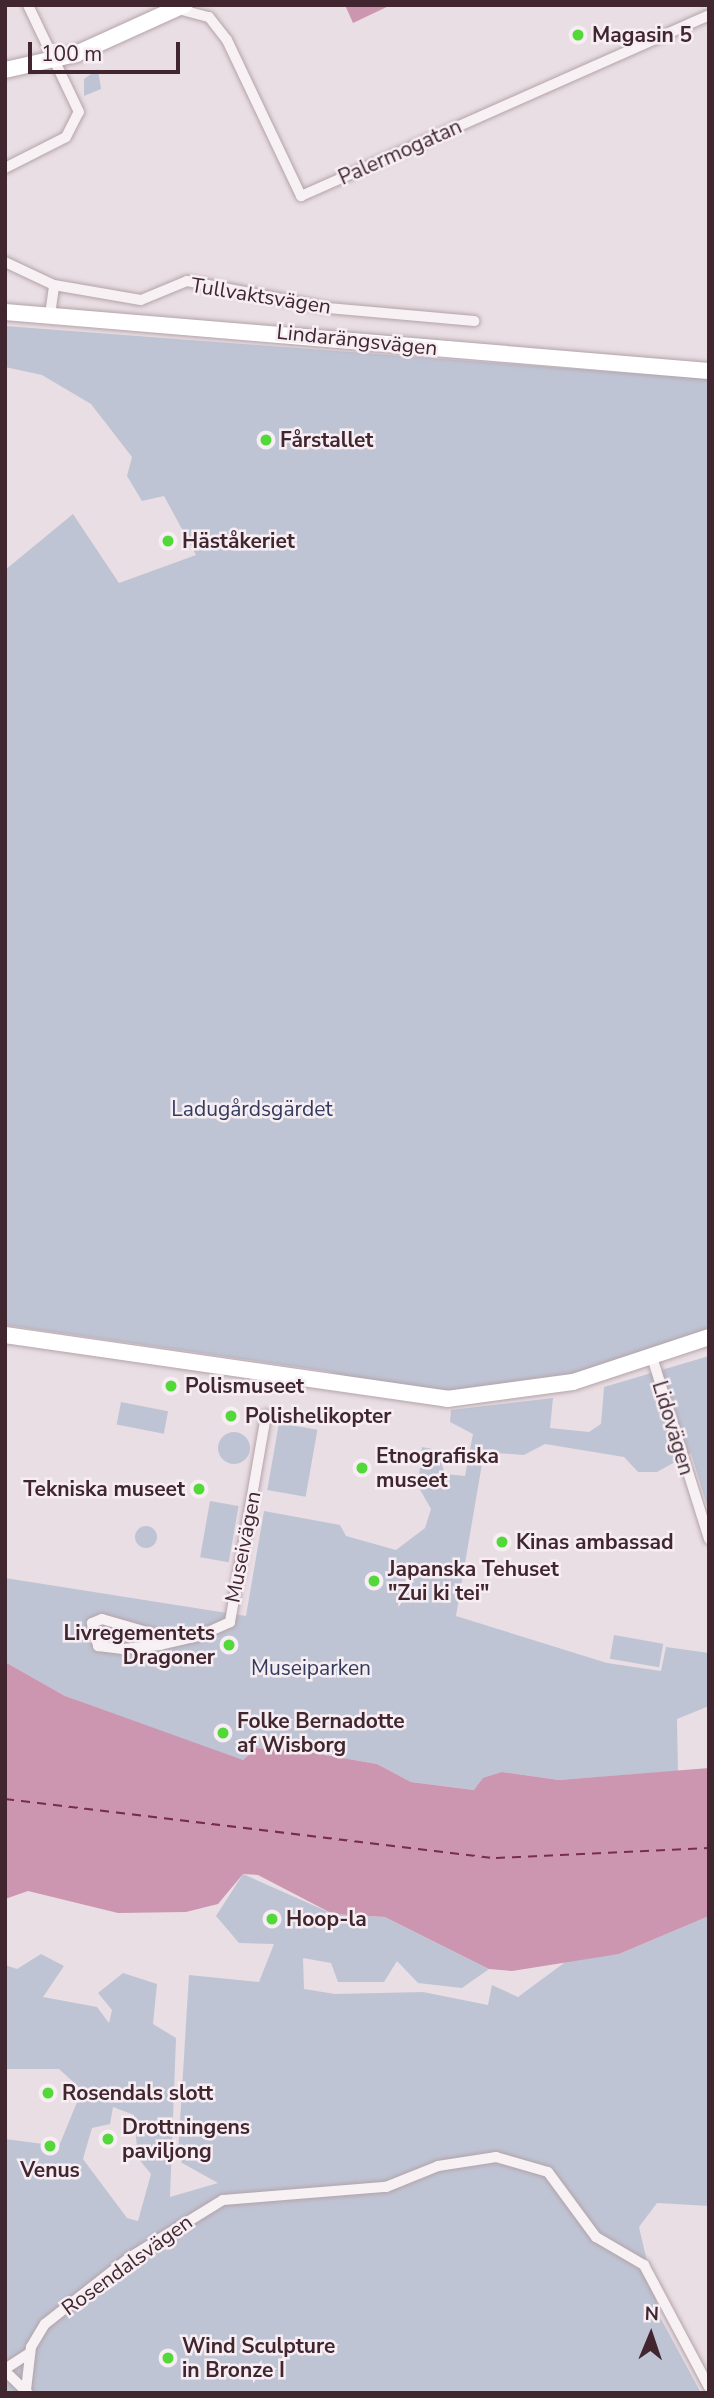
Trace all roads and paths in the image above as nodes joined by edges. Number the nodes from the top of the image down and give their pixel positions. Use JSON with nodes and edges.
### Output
{"nodes":[{"id":1,"x":28,"y":5,"type":"edge"},
{"id":2,"x":183,"y":8,"type":"edge"},
{"id":3,"x":709,"y":15,"type":"edge"},
{"id":4,"x":54,"y":59,"type":"junction"},
{"id":5,"x":5,"y":70,"type":"edge"},
{"id":6,"x":5,"y":168,"type":"edge"},
{"id":7,"x":5,"y":262,"type":"edge"},
{"id":8,"x":54,"y":285,"type":"junction"},
{"id":9,"x":5,"y":312,"type":"edge"},
{"id":10,"x":50,"y":315,"type":"junction"},
{"id":11,"x":474,"y":321,"type":"dead end"},
{"id":12,"x":709,"y":371,"type":"edge"},
{"id":13,"x":5,"y":1335,"type":"edge"},
{"id":14,"x":709,"y":1337,"type":"edge"},
{"id":15,"x":652,"y":1357,"type":"junction"},
{"id":16,"x":266,"y":1415,"type":"dead end"},
{"id":17,"x":709,"y":1539,"type":"edge"},
{"id":18,"x":175,"y":1640,"type":"junction"},
{"id":19,"x":30,"y":2353,"type":"junction"},
{"id":20,"x":5,"y":2370,"type":"edge"},
{"id":21,"x":709,"y":2387,"type":"edge"},
{"id":22,"x":27,"y":2391,"type":"edge"}],
"edges":[{"from":1,"to":4,"type":"street"},
{"from":2,"to":3,"type":"street","name":"Palermogatan"},
{"from":2,"to":4,"type":"street"},
{"from":4,"to":5,"type":"street"},
{"from":4,"to":6,"type":"street"},
{"from":7,"to":8,"type":"street","name":"Tullvaktsvägen"},
{"from":8,"to":10,"type":"street"},
{"from":8,"to":11,"type":"street","name":"Tullvaktsvägen"},
{"from":9,"to":10,"type":"street","name":"Lindarängsvägen"},
{"from":10,"to":12,"type":"street","name":"Lindarängsvägen"},
{"from":13,"to":15,"type":"street"},
{"from":14,"to":15,"type":"street"},
{"from":15,"to":17,"type":"street","name":"Lidovägen"},
{"from":16,"to":18,"type":"street","name":"Museivägen"},
{"from":18,"to":18,"type":"street","name":"Museivägen"},
{"from":19,"to":20,"type":"street","name":"Rosendalsvägen"},
{"from":19,"to":21,"type":"street","name":"Rosendalsvägen"},
{"from":19,"to":22,"type":"street"},
{"from":20,"to":22,"type":"street"}]}
